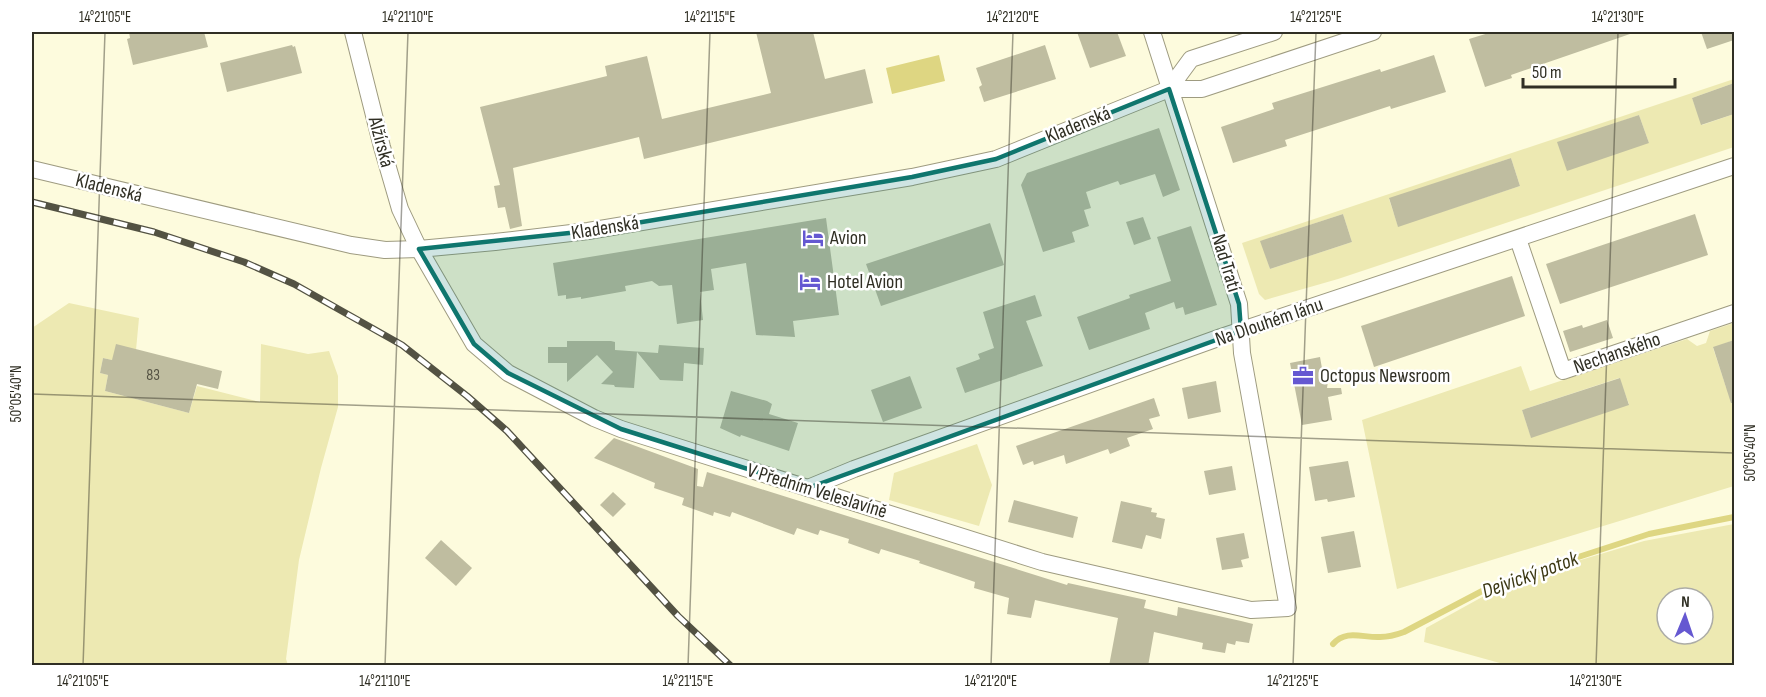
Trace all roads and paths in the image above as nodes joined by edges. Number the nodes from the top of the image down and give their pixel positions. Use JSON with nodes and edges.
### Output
{"nodes":[{"id":1,"x":353,"y":32,"type":"edge"},
{"id":2,"x":1152,"y":32,"type":"edge"},
{"id":3,"x":1274,"y":32,"type":"edge"},
{"id":4,"x":1373,"y":32,"type":"edge"},
{"id":5,"x":1169,"y":89,"type":"junction"},
{"id":6,"x":1734,"y":166,"type":"edge"},
{"id":7,"x":32,"y":169,"type":"edge"},
{"id":8,"x":1518,"y":239,"type":"junction"},
{"id":9,"x":419,"y":249,"type":"junction"},
{"id":10,"x":1734,"y":313,"type":"edge"},
{"id":11,"x":1241,"y":331,"type":"junction"},
{"id":12,"x":808,"y":488,"type":"junction"},
{"id":13,"x":1287,"y":608,"type":"joint"}],
"edges":[{"from":1,"to":9,"type":"street","name":"Alžírská"},
{"from":2,"to":5,"type":"street","name":"Nad Tratí"},
{"from":3,"to":5,"type":"street"},
{"from":4,"to":5,"type":"street","name":"Kladenská"},
{"from":5,"to":9,"type":"street","name":"Kladenská"},
{"from":5,"to":11,"type":"street","name":"Nad Tratí"},
{"from":6,"to":8,"type":"street","name":"Na Dlouhém lánu"},
{"from":7,"to":9,"type":"street","name":"Kladenská"},
{"from":8,"to":10,"type":"street","name":"Nechanského"},
{"from":8,"to":11,"type":"street","name":"Na Dlouhém lánu"},
{"from":9,"to":12,"type":"street","name":"V Předním Veleslavíně"},
{"from":11,"to":12,"type":"street","name":"Na Dlouhém lánu"},
{"from":11,"to":13,"type":"street","name":"Nad Tratí"},
{"from":12,"to":13,"type":"street","name":"V Předním Veleslavíně"}]}
